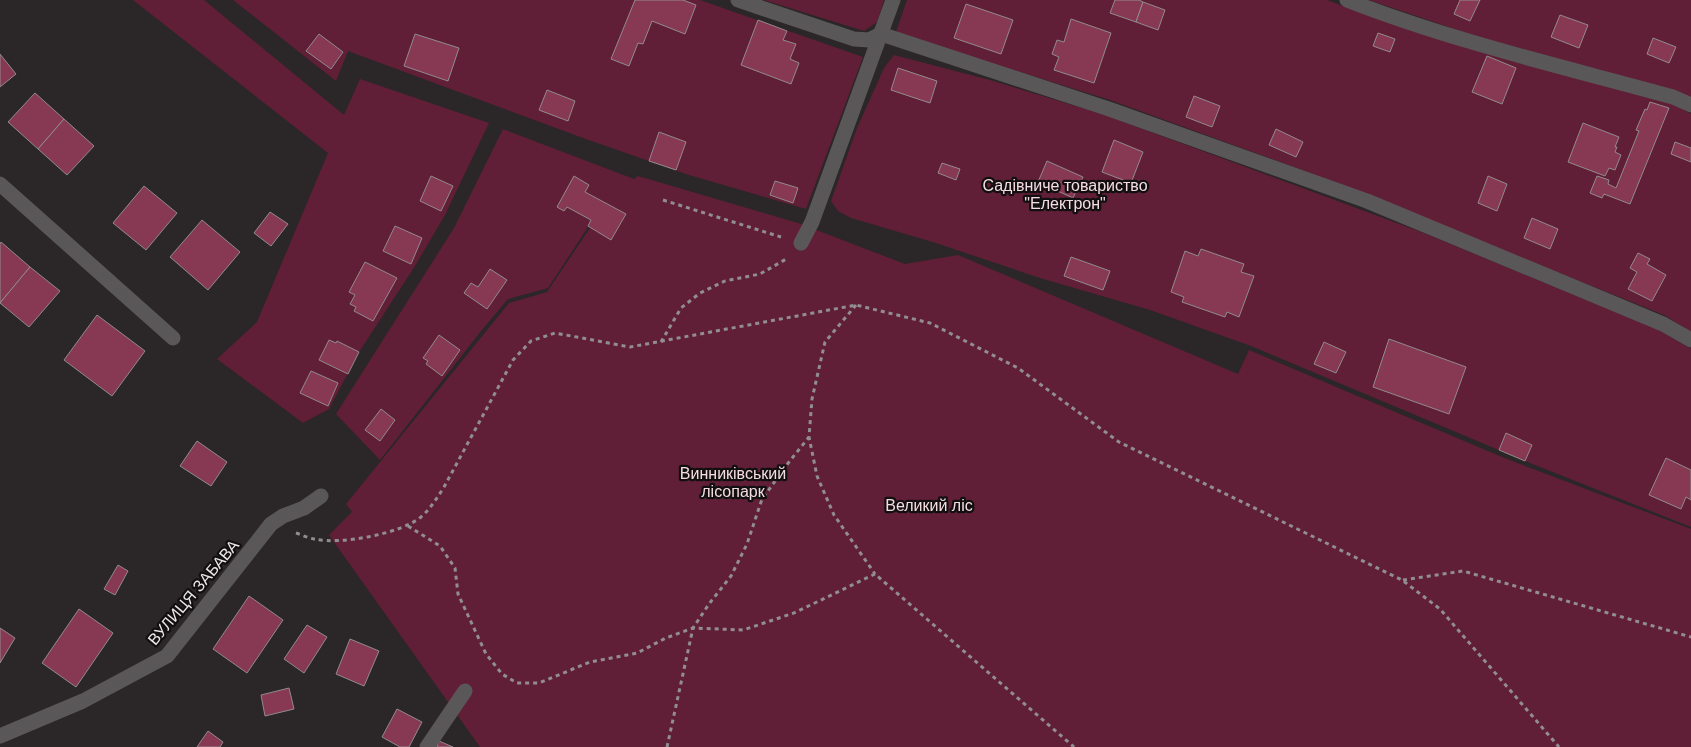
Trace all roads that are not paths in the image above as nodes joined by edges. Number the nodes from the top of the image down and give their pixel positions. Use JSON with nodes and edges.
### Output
{"nodes":[{"id":1,"x":738,"y":0,"type":"edge"},
{"id":2,"x":894,"y":0,"type":"edge"},
{"id":3,"x":1347,"y":0,"type":"edge"},
{"id":4,"x":881,"y":34,"type":"junction"},
{"id":5,"x":1691,"y":105,"type":"edge"},
{"id":6,"x":0,"y":184,"type":"edge"},
{"id":7,"x":801,"y":243,"type":"road end"},
{"id":8,"x":173,"y":338,"type":"dead end"},
{"id":9,"x":1691,"y":340,"type":"edge"},
{"id":10,"x":321,"y":496,"type":"dead end"},
{"id":11,"x":465,"y":691,"type":"dead end"},
{"id":12,"x":0,"y":736,"type":"edge"},
{"id":13,"x":427,"y":747,"type":"edge"}],
"edges":[{"from":1,"to":4,"type":"street"},
{"from":2,"to":4,"type":"street"},
{"from":3,"to":5,"type":"street"},
{"from":4,"to":7,"type":"street"},
{"from":4,"to":9,"type":"street"},
{"from":6,"to":8,"type":"street"},
{"from":10,"to":12,"type":"street","name":"ВУЛИЦЯ ЗАБАВА"},
{"from":11,"to":13,"type":"street"}]}
